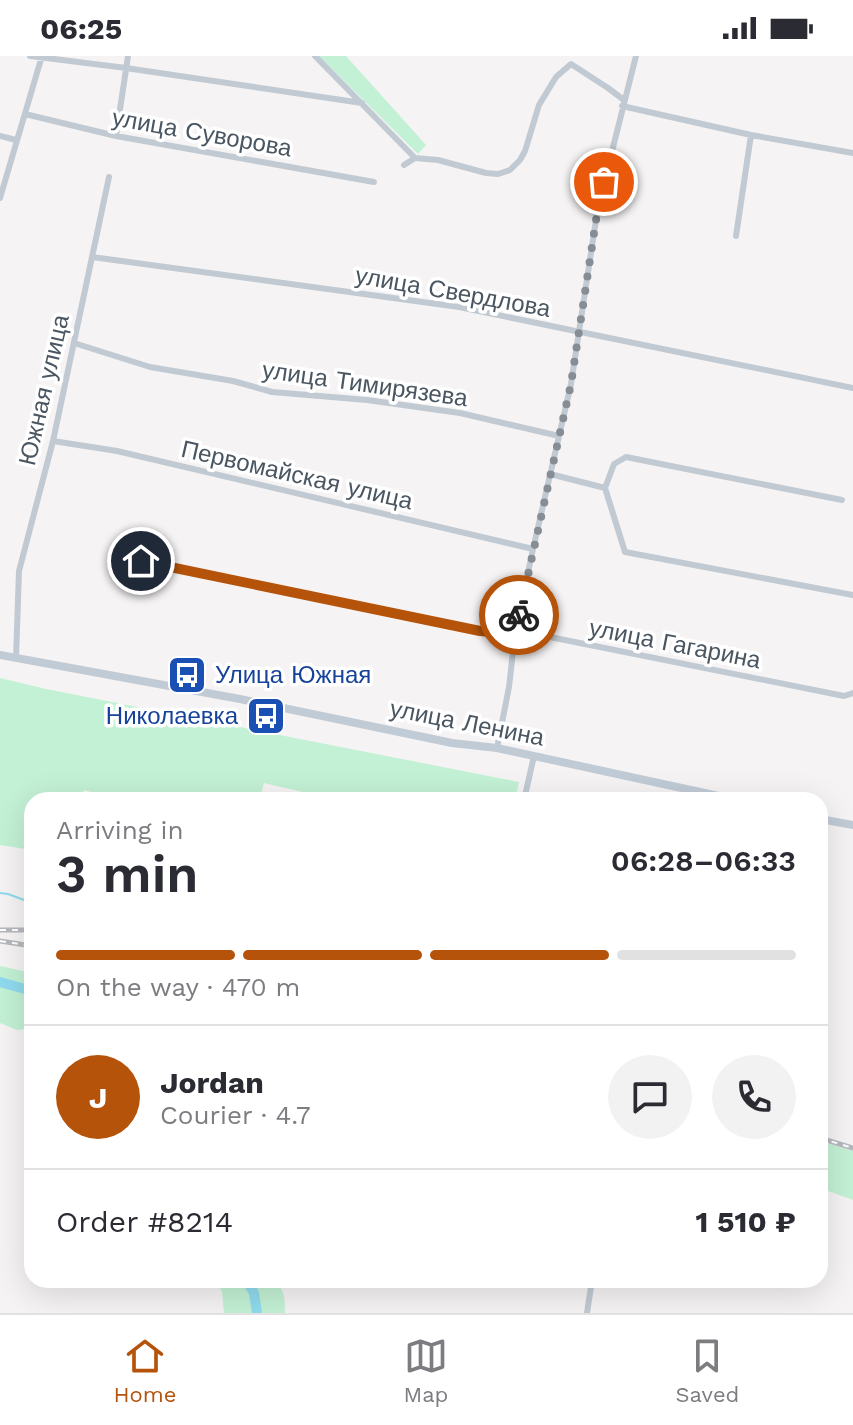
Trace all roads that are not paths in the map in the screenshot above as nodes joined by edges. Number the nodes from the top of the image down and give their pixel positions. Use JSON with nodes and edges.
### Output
{"nodes":[{"id":1,"x":30,"y":56,"type":"edge"},
{"id":2,"x":128,"y":56,"type":"edge"},
{"id":3,"x":315,"y":56,"type":"edge"},
{"id":4,"x":636,"y":56,"type":"edge"},
{"id":5,"x":42,"y":57,"type":"edge"},
{"id":6,"x":126,"y":68,"type":"junction"},
{"id":7,"x":362,"y":103,"type":"junction"},
{"id":8,"x":623,"y":103,"type":"junction"},
{"id":9,"x":25,"y":114,"type":"junction"},
{"id":10,"x":751,"y":135,"type":"junction"},
{"id":11,"x":0,"y":136,"type":"edge"},
{"id":12,"x":116,"y":136,"type":"junction"},
{"id":13,"x":16,"y":140,"type":"junction"},
{"id":14,"x":853,"y":153,"type":"edge"},
{"id":15,"x":415,"y":158,"type":"junction"},
{"id":16,"x":404,"y":165,"type":"dead end"},
{"id":17,"x":109,"y":177,"type":"dead end"},
{"id":18,"x":374,"y":182,"type":"dead end"},
{"id":19,"x":0,"y":198,"type":"edge"},
{"id":20,"x":736,"y":236,"type":"dead end"},
{"id":21,"x":92,"y":257,"type":"junction"},
{"id":22,"x":579,"y":333,"type":"junction"},
{"id":23,"x":74,"y":343,"type":"junction"},
{"id":24,"x":853,"y":388,"type":"edge"},
{"id":25,"x":559,"y":436,"type":"junction"},
{"id":26,"x":53,"y":441,"type":"junction"},
{"id":27,"x":550,"y":474,"type":"junction"},
{"id":28,"x":605,"y":488,"type":"junction"},
{"id":29,"x":842,"y":500,"type":"dead end"},
{"id":30,"x":533,"y":549,"type":"junction"},
{"id":31,"x":112,"y":555,"type":"dead end"},
{"id":32,"x":853,"y":595,"type":"edge"},
{"id":33,"x":515,"y":634,"type":"junction"},
{"id":34,"x":4,"y":656,"type":"edge"},
{"id":35,"x":853,"y":693,"type":"edge"},
{"id":36,"x":497,"y":748,"type":"junction"},
{"id":37,"x":534,"y":756,"type":"junction"},
{"id":38,"x":526,"y":792,"type":"edge"},
{"id":39,"x":700,"y":792,"type":"edge"},
{"id":40,"x":828,"y":820,"type":"edge"},
{"id":41,"x":853,"y":825,"type":"edge"},
{"id":42,"x":591,"y":1288,"type":"edge"},
{"id":43,"x":587,"y":1313,"type":"edge"}],
"edges":[{"from":1,"to":5,"type":"street"},
{"from":2,"to":6,"type":"street"},
{"from":3,"to":7,"type":"street"},
{"from":4,"to":8,"type":"street"},
{"from":5,"to":6,"type":"street"},
{"from":5,"to":9,"type":"street"},
{"from":6,"to":7,"type":"street"},
{"from":6,"to":12,"type":"street"},
{"from":7,"to":15,"type":"street"},
{"from":8,"to":10,"type":"street"},
{"from":8,"to":15,"type":"street"},
{"from":8,"to":22,"type":"street"},
{"from":9,"to":12,"type":"street","name":"улица Суворова"},
{"from":9,"to":13,"type":"street"},
{"from":10,"to":14,"type":"street"},
{"from":10,"to":20,"type":"street"},
{"from":11,"to":13,"type":"street"},
{"from":12,"to":18,"type":"street","name":"улица Суворова"},
{"from":13,"to":19,"type":"street"},
{"from":15,"to":16,"type":"street"},
{"from":17,"to":21,"type":"street","name":"Южная улица"},
{"from":21,"to":22,"type":"street","name":"улица Свердлова"},
{"from":21,"to":23,"type":"street","name":"Южная улица"},
{"from":22,"to":24,"type":"street","name":"улица Свердлова"},
{"from":22,"to":25,"type":"street"},
{"from":23,"to":25,"type":"street","name":"улица Тимирязева"},
{"from":23,"to":26,"type":"street","name":"Южная улица"},
{"from":25,"to":27,"type":"street"},
{"from":26,"to":30,"type":"street","name":"Первомайская улица"},
{"from":26,"to":34,"type":"street","name":"Южная улица"},
{"from":27,"to":28,"type":"street"},
{"from":27,"to":30,"type":"street"},
{"from":28,"to":29,"type":"street"},
{"from":28,"to":32,"type":"street"},
{"from":30,"to":33,"type":"street"},
{"from":31,"to":33,"type":"street","name":"улица Гагарина"},
{"from":33,"to":35,"type":"street","name":"улица Гагарина"},
{"from":33,"to":36,"type":"street"},
{"from":34,"to":36,"type":"main road","name":"улица Ленина"},
{"from":36,"to":37,"type":"main road","name":"улица Ленина"},
{"from":37,"to":38,"type":"street"},
{"from":37,"to":39,"type":"main road","name":"улица Ленина"},
{"from":40,"to":41,"type":"main road"},
{"from":42,"to":43,"type":"street"}]}
